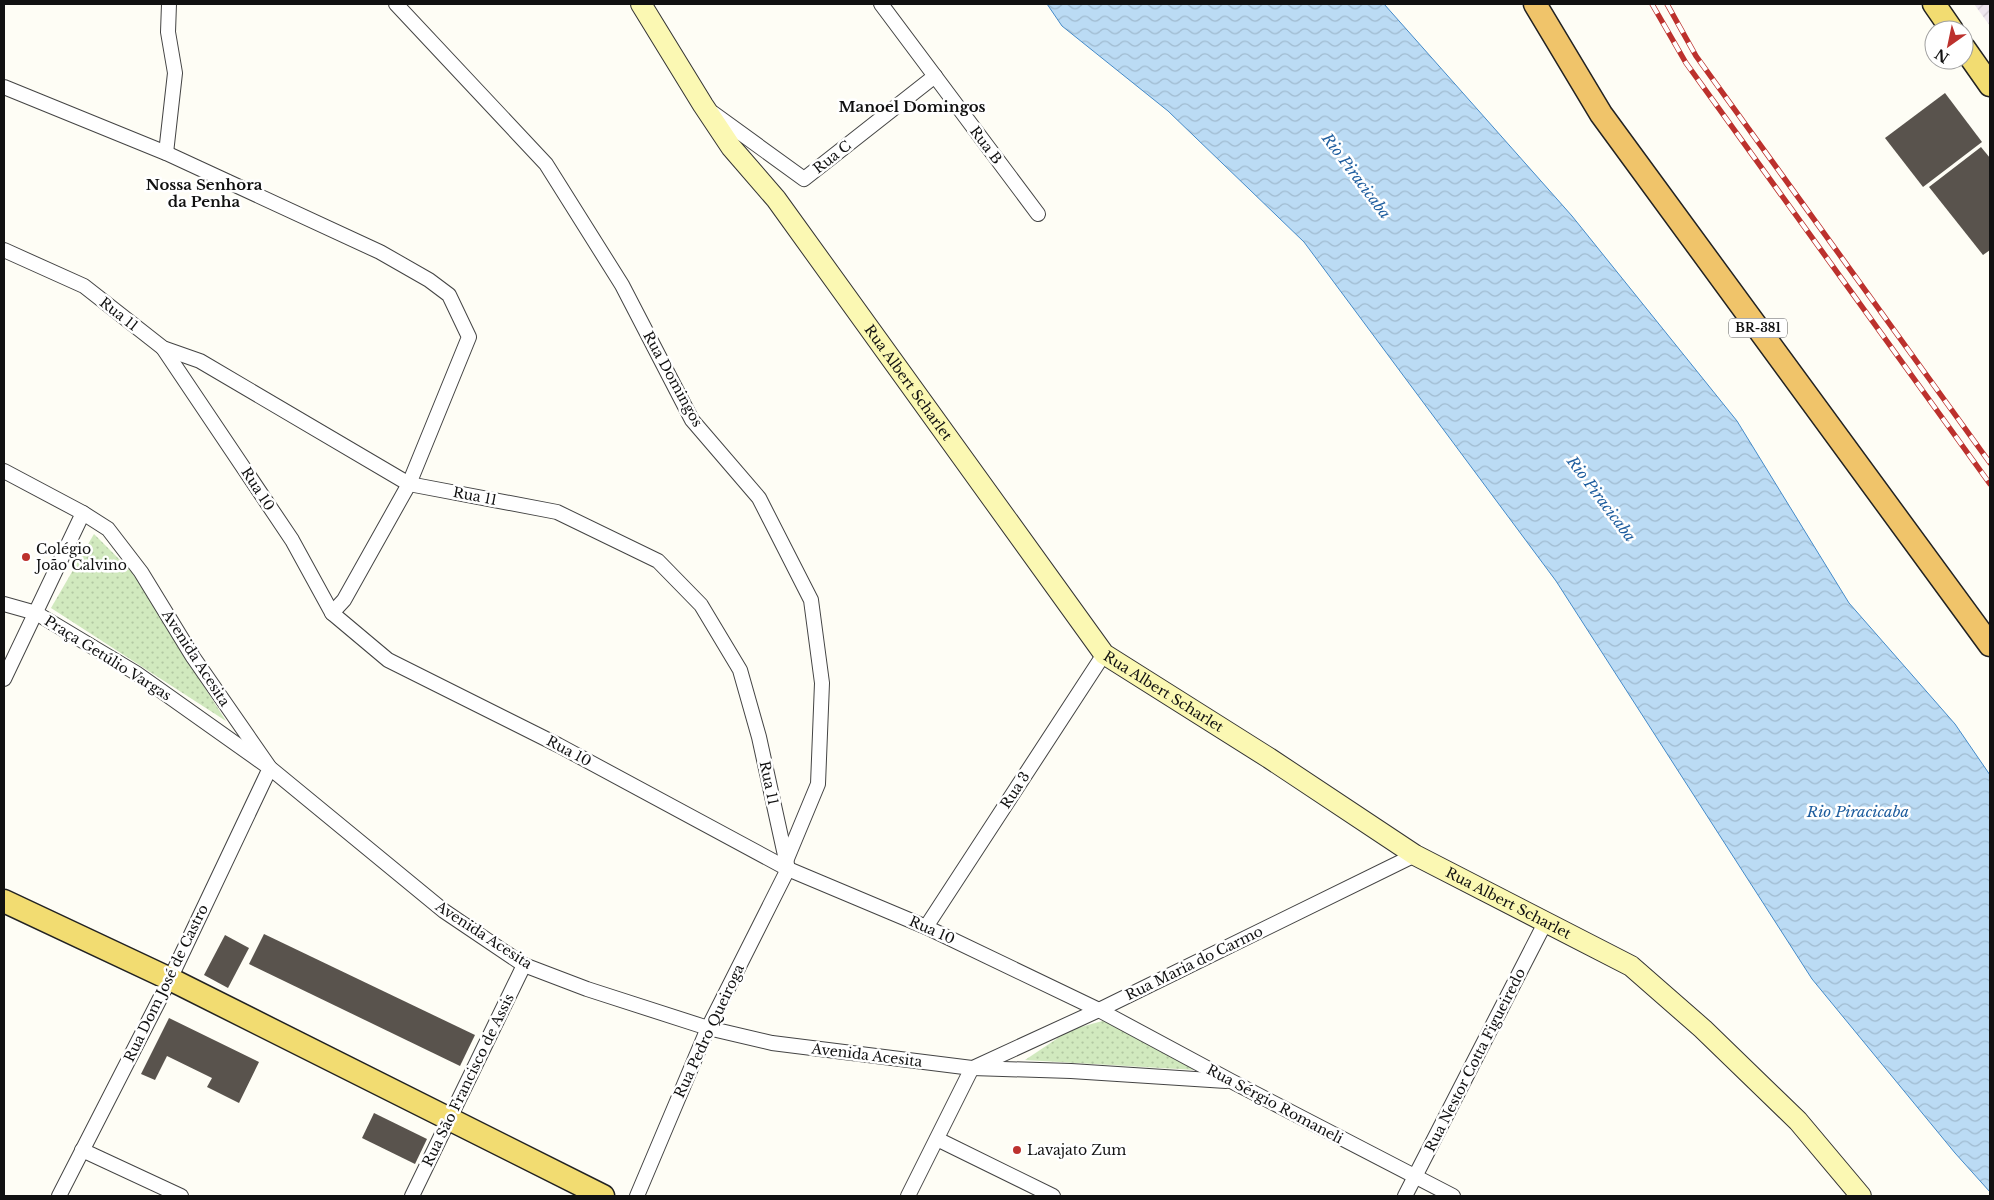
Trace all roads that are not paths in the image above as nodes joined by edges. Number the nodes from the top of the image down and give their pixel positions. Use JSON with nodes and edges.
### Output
{"nodes":[{"id":1,"x":169,"y":4,"type":"edge"},
{"id":2,"x":396,"y":4,"type":"edge"},
{"id":3,"x":640,"y":4,"type":"edge"},
{"id":4,"x":881,"y":4,"type":"edge"},
{"id":5,"x":1535,"y":4,"type":"edge"},
{"id":6,"x":1934,"y":4,"type":"edge"},
{"id":7,"x":1945,"y":20,"type":"edge"},
{"id":8,"x":1974,"y":62,"type":"edge"},
{"id":9,"x":935,"y":76,"type":"junction"},
{"id":10,"x":1990,"y":85,"type":"edge"},
{"id":11,"x":4,"y":87,"type":"edge"},
{"id":12,"x":703,"y":105,"type":"junction"},
{"id":13,"x":166,"y":153,"type":"junction"},
{"id":14,"x":1038,"y":214,"type":"dead end"},
{"id":15,"x":4,"y":250,"type":"edge"},
{"id":16,"x":163,"y":348,"type":"junction"},
{"id":17,"x":4,"y":471,"type":"edge"},
{"id":18,"x":409,"y":484,"type":"junction"},
{"id":19,"x":83,"y":513,"type":"junction"},
{"id":20,"x":4,"y":604,"type":"edge"},
{"id":21,"x":36,"y":613,"type":"junction"},
{"id":22,"x":332,"y":614,"type":"junction"},
{"id":23,"x":1990,"y":645,"type":"edge"},
{"id":24,"x":1104,"y":654,"type":"junction"},
{"id":25,"x":4,"y":679,"type":"edge"},
{"id":26,"x":270,"y":768,"type":"junction"},
{"id":27,"x":1415,"y":855,"type":"junction"},
{"id":28,"x":787,"y":865,"type":"junction"},
{"id":29,"x":4,"y":901,"type":"edge"},
{"id":30,"x":1545,"y":923,"type":"junction"},
{"id":31,"x":926,"y":927,"type":"junction"},
{"id":32,"x":524,"y":965,"type":"junction"},
{"id":33,"x":170,"y":979,"type":"junction"},
{"id":34,"x":1099,"y":1010,"type":"junction"},
{"id":35,"x":708,"y":1028,"type":"junction"},
{"id":36,"x":972,"y":1068,"type":"junction"},
{"id":37,"x":1231,"y":1081,"type":"junction"},
{"id":38,"x":450,"y":1119,"type":"junction"},
{"id":39,"x":937,"y":1139,"type":"junction"},
{"id":40,"x":82,"y":1150,"type":"junction"},
{"id":41,"x":1414,"y":1178,"type":"junction"},
{"id":42,"x":59,"y":1196,"type":"edge"},
{"id":43,"x":181,"y":1196,"type":"edge"},
{"id":44,"x":412,"y":1196,"type":"edge"},
{"id":45,"x":603,"y":1196,"type":"edge"},
{"id":46,"x":638,"y":1196,"type":"edge"},
{"id":47,"x":908,"y":1196,"type":"edge"},
{"id":48,"x":1053,"y":1196,"type":"edge"},
{"id":49,"x":1405,"y":1196,"type":"edge"},
{"id":50,"x":1453,"y":1196,"type":"edge"},
{"id":51,"x":1861,"y":1196,"type":"edge"}],
"edges":[{"from":1,"to":13,"type":"street"},
{"from":2,"to":28,"type":"street","name":"Rua Domingos"},
{"from":3,"to":12,"type":"main road","name":"Rua Albert Scharlet"},
{"from":4,"to":9,"type":"street","name":"Rua B"},
{"from":5,"to":23,"type":"highway","number":"BR-381"},
{"from":6,"to":7,"type":"main road"},
{"from":8,"to":10,"type":"main road"},
{"from":9,"to":12,"type":"street","name":"Rua C"},
{"from":9,"to":14,"type":"street","name":"Rua B"},
{"from":11,"to":13,"type":"street"},
{"from":12,"to":24,"type":"main road","name":"Rua Albert Scharlet"},
{"from":13,"to":18,"type":"street"},
{"from":15,"to":16,"type":"street","name":"Rua 11"},
{"from":16,"to":18,"type":"street","name":"Rua 11"},
{"from":16,"to":22,"type":"street","name":"Rua 10"},
{"from":17,"to":19,"type":"street","name":"Avenida Acesita"},
{"from":18,"to":22,"type":"street"},
{"from":18,"to":28,"type":"street","name":"Rua 11"},
{"from":19,"to":21,"type":"street","name":"Praça Getúlio Vargas"},
{"from":19,"to":26,"type":"street","name":"Avenida Acesita"},
{"from":20,"to":21,"type":"street"},
{"from":21,"to":25,"type":"street"},
{"from":21,"to":26,"type":"street","name":"Praça Getúlio Vargas"},
{"from":22,"to":28,"type":"street","name":"Rua 10"},
{"from":24,"to":27,"type":"main road","name":"Rua Albert Scharlet"},
{"from":24,"to":31,"type":"street","name":"Rua 3"},
{"from":26,"to":32,"type":"street","name":"Avenida Acesita"},
{"from":26,"to":33,"type":"street","name":"Rua Dom José de Castro"},
{"from":27,"to":30,"type":"main road","name":"Rua Albert Scharlet"},
{"from":27,"to":34,"type":"street","name":"Rua Maria do Carmo"},
{"from":28,"to":31,"type":"street","name":"Rua 10"},
{"from":28,"to":35,"type":"street","name":"Rua Pedro Queiroga"},
{"from":29,"to":33,"type":"main road"},
{"from":30,"to":41,"type":"street","name":"Rua Nestor Cotta Figueiredo"},
{"from":30,"to":51,"type":"main road","name":"Rua Albert Scharlet"},
{"from":31,"to":34,"type":"street","name":"Rua 10"},
{"from":32,"to":35,"type":"street","name":"Avenida Acesita"},
{"from":32,"to":38,"type":"street","name":"Rua São Francisco de Assis"},
{"from":33,"to":38,"type":"main road"},
{"from":33,"to":40,"type":"street","name":"Rua Dom José de Castro"},
{"from":34,"to":36,"type":"street","name":"Rua Maria do Carmo"},
{"from":34,"to":37,"type":"street","name":"Rua Sérgio Romaneli"},
{"from":35,"to":36,"type":"street","name":"Avenida Acesita"},
{"from":35,"to":46,"type":"street","name":"Rua Pedro Queiroga"},
{"from":36,"to":37,"type":"street","name":"Avenida Acesita"},
{"from":36,"to":39,"type":"street"},
{"from":37,"to":41,"type":"street","name":"Rua Sérgio Romaneli"},
{"from":38,"to":44,"type":"street","name":"Rua São Francisco de Assis"},
{"from":38,"to":45,"type":"main road"},
{"from":39,"to":47,"type":"street"},
{"from":39,"to":48,"type":"street"},
{"from":40,"to":42,"type":"street","name":"Rua Dom José de Castro"},
{"from":40,"to":43,"type":"street"},
{"from":41,"to":49,"type":"street","name":"Rua Nestor Cotta Figueiredo"},
{"from":41,"to":50,"type":"street","name":"Rua Sérgio Romaneli"}]}
